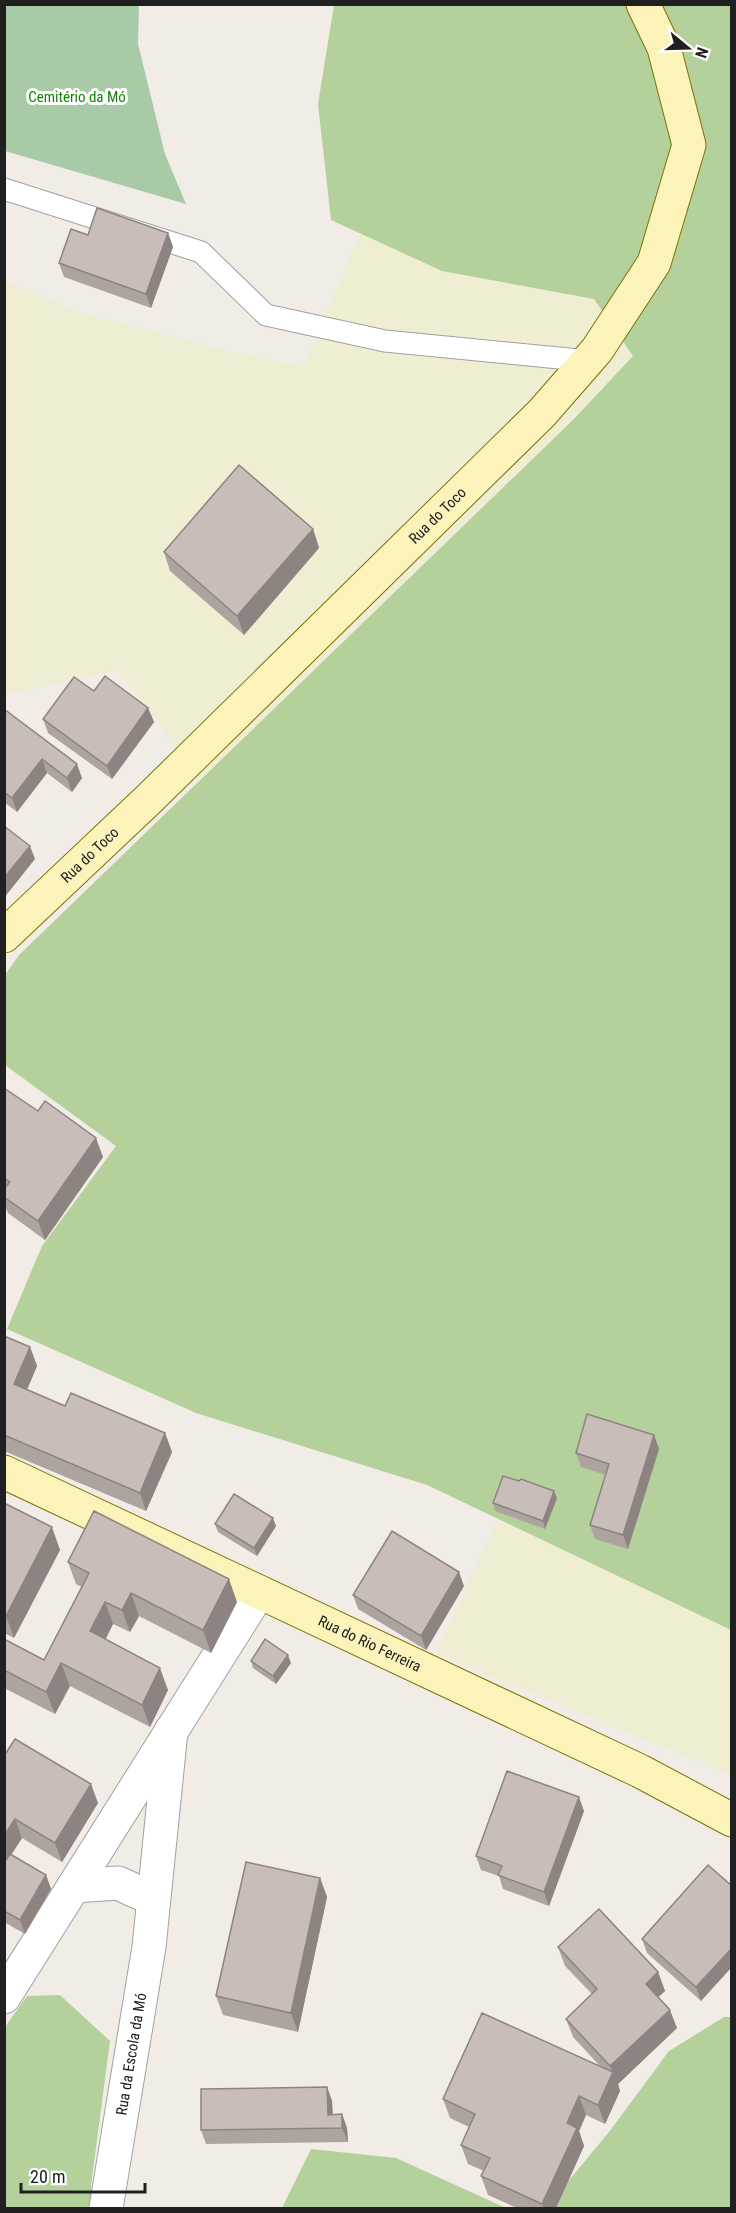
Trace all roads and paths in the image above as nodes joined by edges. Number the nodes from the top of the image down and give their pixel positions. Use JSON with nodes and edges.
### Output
{"nodes":[{"id":1,"x":643,"y":4,"type":"edge"},
{"id":2,"x":4,"y":189,"type":"edge"},
{"id":3,"x":589,"y":361,"type":"junction"},
{"id":4,"x":4,"y":936,"type":"edge"},
{"id":5,"x":4,"y":1472,"type":"edge"},
{"id":6,"x":259,"y":1592,"type":"junction"},
{"id":7,"x":171,"y":1731,"type":"junction"},
{"id":8,"x":732,"y":1820,"type":"edge"},
{"id":9,"x":75,"y":1886,"type":"junction"},
{"id":10,"x":153,"y":1899,"type":"junction"},
{"id":11,"x":4,"y":1997,"type":"edge"},
{"id":12,"x":106,"y":2208,"type":"edge"}],
"edges":[{"from":1,"to":3,"type":"street","name":"Rua do Toco"},
{"from":2,"to":3,"type":"lane"},
{"from":3,"to":4,"type":"street","name":"Rua do Toco"},
{"from":5,"to":6,"type":"street","name":"Rua do Rio Ferreira"},
{"from":6,"to":7,"type":"street","name":"Rua da Escola da Mó"},
{"from":6,"to":8,"type":"street","name":"Rua do Rio Ferreira"},
{"from":7,"to":9,"type":"street","name":"Rua da Escola da Mó"},
{"from":7,"to":10,"type":"street","name":"Rua da Escola da Mó"},
{"from":9,"to":10,"type":"street"},
{"from":9,"to":11,"type":"street","name":"Rua da Escola da Mó"},
{"from":10,"to":12,"type":"street","name":"Rua da Escola da Mó"}]}
